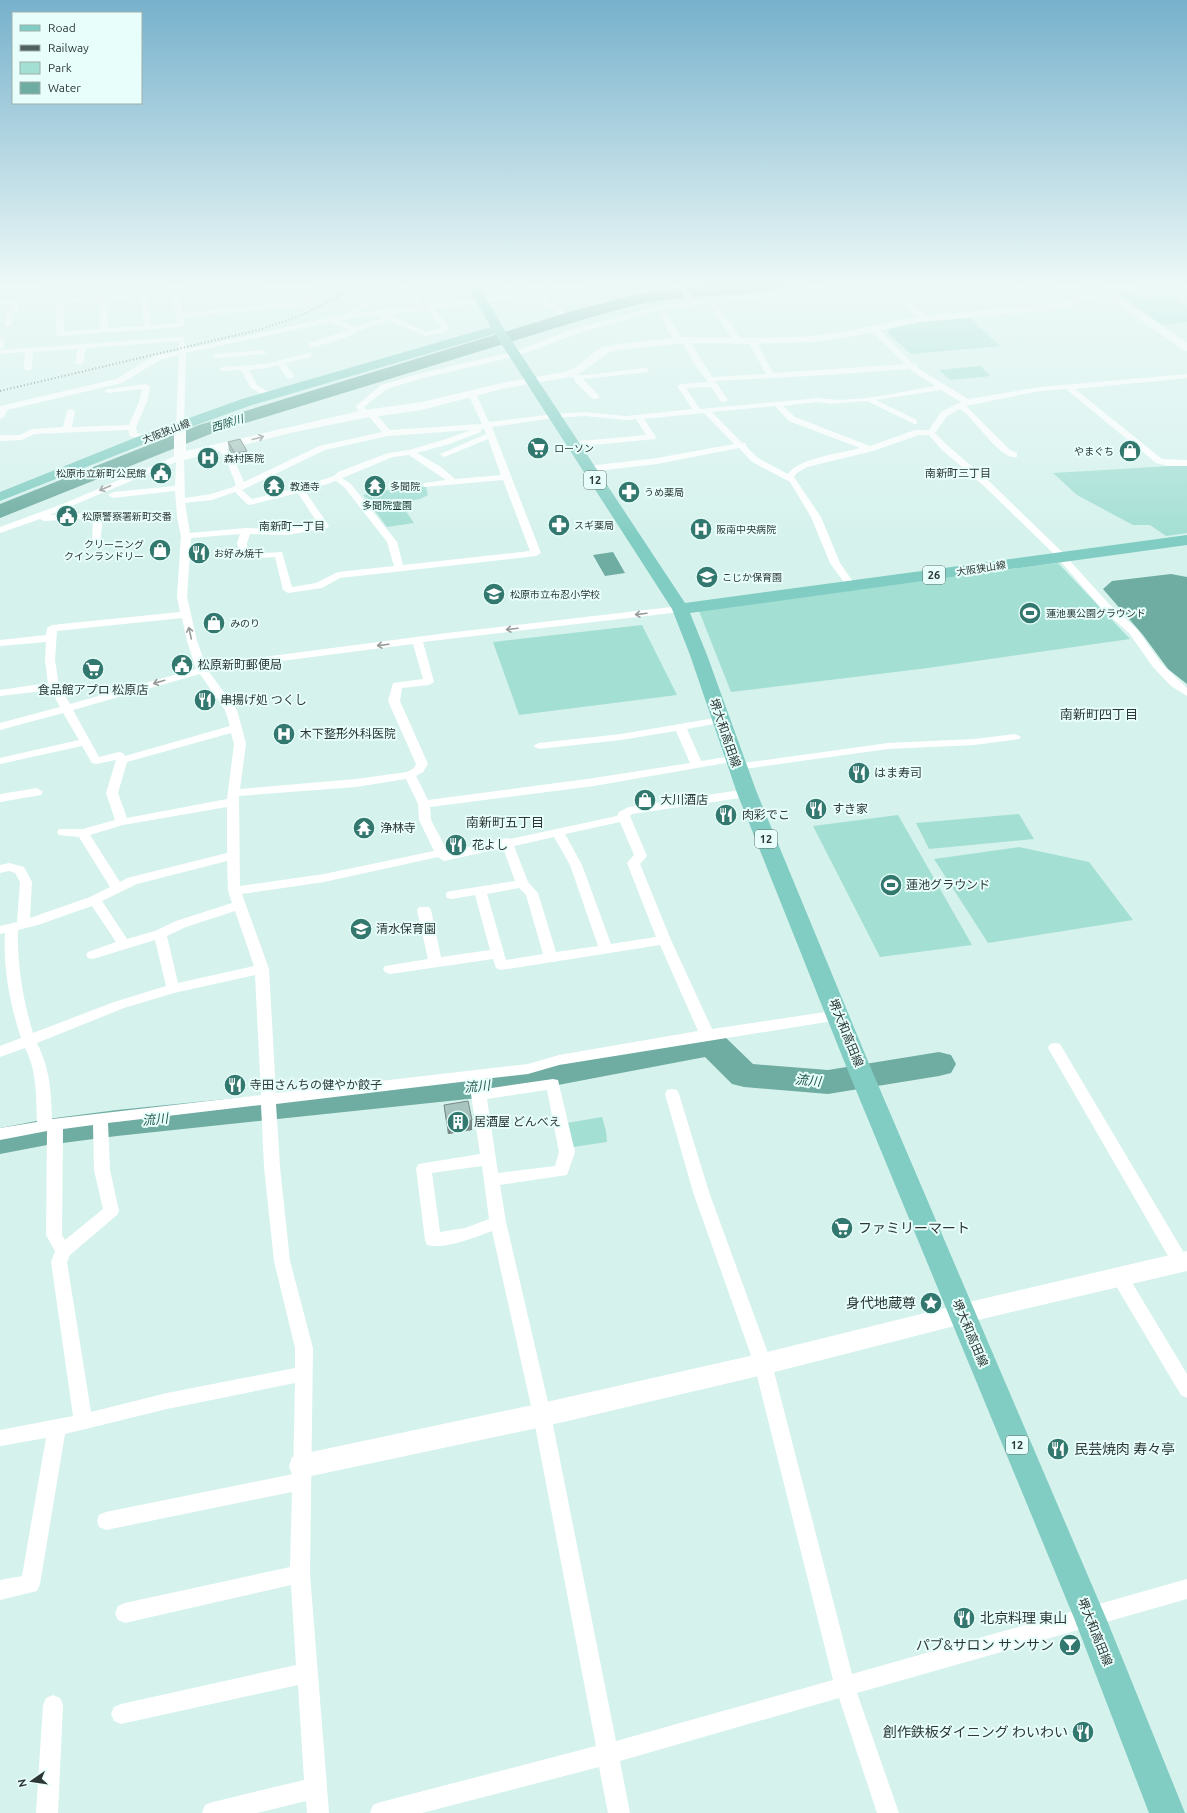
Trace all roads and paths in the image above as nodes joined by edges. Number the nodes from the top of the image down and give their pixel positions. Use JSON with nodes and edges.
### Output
{"nodes":[{"id":1,"x":142,"y":368,"type":"edge"},
{"id":2,"x":183,"y":368,"type":"edge"},
{"id":3,"x":244,"y":368,"type":"junction"},
{"id":4,"x":248,"y":368,"type":"edge"},
{"id":5,"x":284,"y":368,"type":"edge"},
{"id":6,"x":371,"y":368,"type":"edge"},
{"id":7,"x":452,"y":368,"type":"edge"},
{"id":8,"x":523,"y":368,"type":"edge"},
{"id":9,"x":582,"y":368,"type":"edge"},
{"id":10,"x":701,"y":368,"type":"edge"},
{"id":11,"x":766,"y":368,"type":"edge"},
{"id":12,"x":893,"y":368,"type":"edge"},
{"id":13,"x":914,"y":368,"type":"edge"},
{"id":14,"x":223,"y":369,"type":"dead end"},
{"id":15,"x":645,"y":370,"type":"dead end"},
{"id":16,"x":574,"y":375,"type":"junction"},
{"id":17,"x":290,"y":376,"type":"dead end"},
{"id":18,"x":771,"y":376,"type":"junction"},
{"id":19,"x":1187,"y":376,"type":"edge"},
{"id":20,"x":125,"y":378,"type":"junction"},
{"id":21,"x":531,"y":380,"type":"junction"},
{"id":22,"x":712,"y":382,"type":"junction"},
{"id":23,"x":135,"y":387,"type":"junction"},
{"id":24,"x":942,"y":387,"type":"junction"},
{"id":25,"x":1068,"y":387,"type":"junction"},
{"id":26,"x":472,"y":394,"type":"junction"},
{"id":27,"x":73,"y":395,"type":"junction"},
{"id":28,"x":269,"y":396,"type":"junction"},
{"id":29,"x":50,"y":397,"type":"junction"},
{"id":30,"x":596,"y":397,"type":"dead end"},
{"id":31,"x":868,"y":399,"type":"junction"},
{"id":32,"x":724,"y":400,"type":"dead end"},
{"id":33,"x":777,"y":404,"type":"junction"},
{"id":34,"x":963,"y":404,"type":"junction"},
{"id":35,"x":1,"y":408,"type":"edge"},
{"id":36,"x":702,"y":411,"type":"junction"},
{"id":37,"x":368,"y":414,"type":"junction"},
{"id":38,"x":554,"y":416,"type":"junction"},
{"id":39,"x":0,"y":417,"type":"edge"},
{"id":40,"x":639,"y":417,"type":"junction"},
{"id":41,"x":914,"y":422,"type":"dead end"},
{"id":42,"x":132,"y":427,"type":"junction"},
{"id":43,"x":180,"y":427,"type":"junction"},
{"id":44,"x":66,"y":430,"type":"junction"},
{"id":45,"x":488,"y":430,"type":"junction"},
{"id":46,"x":931,"y":433,"type":"junction"},
{"id":47,"x":388,"y":434,"type":"junction"},
{"id":48,"x":0,"y":438,"type":"edge"},
{"id":49,"x":146,"y":438,"type":"junction"},
{"id":50,"x":572,"y":444,"type":"junction"},
{"id":51,"x":743,"y":446,"type":"junction"},
{"id":52,"x":221,"y":447,"type":"junction"},
{"id":53,"x":870,"y":449,"type":"junction"},
{"id":54,"x":410,"y":452,"type":"junction"},
{"id":55,"x":444,"y":454,"type":"dead end"},
{"id":56,"x":1014,"y":455,"type":"dead end"},
{"id":57,"x":180,"y":456,"type":"junction"},
{"id":58,"x":1187,"y":463,"type":"edge"},
{"id":59,"x":588,"y":469,"type":"junction"},
{"id":60,"x":790,"y":477,"type":"junction"},
{"id":61,"x":337,"y":478,"type":"junction"},
{"id":62,"x":506,"y":478,"type":"junction"},
{"id":63,"x":453,"y":482,"type":"junction"},
{"id":64,"x":427,"y":485,"type":"dead end"},
{"id":65,"x":180,"y":488,"type":"junction"},
{"id":66,"x":238,"y":488,"type":"junction"},
{"id":67,"x":300,"y":490,"type":"junction"},
{"id":68,"x":114,"y":496,"type":"dead end"},
{"id":69,"x":0,"y":497,"type":"edge"},
{"id":70,"x":181,"y":501,"type":"junction"},
{"id":71,"x":32,"y":519,"type":"junction"},
{"id":72,"x":0,"y":530,"type":"edge"},
{"id":73,"x":246,"y":531,"type":"junction"},
{"id":74,"x":186,"y":536,"type":"junction"},
{"id":75,"x":1187,"y":540,"type":"edge"},
{"id":76,"x":97,"y":543,"type":"dead end"},
{"id":77,"x":1060,"y":556,"type":"junction"},
{"id":78,"x":400,"y":568,"type":"junction"},
{"id":79,"x":851,"y":586,"type":"junction"},
{"id":80,"x":680,"y":609,"type":"junction"},
{"id":81,"x":186,"y":614,"type":"junction"},
{"id":82,"x":51,"y":638,"type":"junction"},
{"id":83,"x":417,"y":640,"type":"junction"},
{"id":84,"x":0,"y":643,"type":"edge"},
{"id":85,"x":202,"y":670,"type":"junction"},
{"id":86,"x":54,"y":686,"type":"junction"},
{"id":87,"x":0,"y":693,"type":"edge"},
{"id":88,"x":1187,"y":693,"type":"edge"},
{"id":89,"x":68,"y":709,"type":"junction"},
{"id":90,"x":720,"y":720,"type":"junction"},
{"id":91,"x":0,"y":727,"type":"edge"},
{"id":92,"x":680,"y":727,"type":"junction"},
{"id":93,"x":236,"y":728,"type":"junction"},
{"id":94,"x":1015,"y":737,"type":"dead end"},
{"id":95,"x":86,"y":742,"type":"junction"},
{"id":96,"x":539,"y":746,"type":"dead end"},
{"id":97,"x":122,"y":760,"type":"junction"},
{"id":98,"x":0,"y":761,"type":"edge"},
{"id":99,"x":735,"y":763,"type":"junction"},
{"id":100,"x":697,"y":765,"type":"junction"},
{"id":101,"x":410,"y":775,"type":"junction"},
{"id":102,"x":37,"y":792,"type":"dead end"},
{"id":103,"x":747,"y":794,"type":"junction"},
{"id":104,"x":0,"y":798,"type":"edge"},
{"id":105,"x":233,"y":798,"type":"junction"},
{"id":106,"x":424,"y":804,"type":"junction"},
{"id":107,"x":624,"y":818,"type":"junction"},
{"id":108,"x":122,"y":822,"type":"junction"},
{"id":109,"x":63,"y":832,"type":"dead end"},
{"id":110,"x":558,"y":832,"type":"junction"},
{"id":111,"x":83,"y":833,"type":"junction"},
{"id":112,"x":507,"y":842,"type":"junction"},
{"id":113,"x":441,"y":853,"type":"junction"},
{"id":114,"x":234,"y":856,"type":"junction"},
{"id":115,"x":0,"y":869,"type":"edge"},
{"id":116,"x":522,"y":884,"type":"junction"},
{"id":117,"x":117,"y":888,"type":"junction"},
{"id":118,"x":234,"y":891,"type":"junction"},
{"id":119,"x":480,"y":891,"type":"junction"},
{"id":120,"x":452,"y":895,"type":"dead end"},
{"id":121,"x":95,"y":900,"type":"junction"},
{"id":122,"x":239,"y":905,"type":"junction"},
{"id":123,"x":424,"y":910,"type":"dead end"},
{"id":124,"x":12,"y":927,"type":"edge"},
{"id":125,"x":160,"y":934,"type":"junction"},
{"id":126,"x":664,"y":940,"type":"junction"},
{"id":127,"x":124,"y":944,"type":"junction"},
{"id":128,"x":606,"y":949,"type":"junction"},
{"id":129,"x":497,"y":954,"type":"junction"},
{"id":130,"x":93,"y":956,"type":"dead end"},
{"id":131,"x":551,"y":958,"type":"junction"},
{"id":132,"x":435,"y":962,"type":"junction"},
{"id":133,"x":262,"y":969,"type":"junction"},
{"id":134,"x":390,"y":969,"type":"dead end"},
{"id":135,"x":173,"y":989,"type":"junction"},
{"id":136,"x":839,"y":1015,"type":"junction"},
{"id":137,"x":707,"y":1035,"type":"junction"},
{"id":138,"x":29,"y":1042,"type":"junction"},
{"id":139,"x":1055,"y":1048,"type":"dead end"},
{"id":140,"x":0,"y":1052,"type":"edge"},
{"id":141,"x":477,"y":1085,"type":"junction"},
{"id":142,"x":672,"y":1094,"type":"dead end"},
{"id":143,"x":268,"y":1101,"type":"junction"},
{"id":144,"x":52,"y":1125,"type":"junction"},
{"id":145,"x":100,"y":1125,"type":"junction"},
{"id":146,"x":0,"y":1134,"type":"edge"},
{"id":147,"x":489,"y":1159,"type":"junction"},
{"id":148,"x":492,"y":1180,"type":"junction"},
{"id":149,"x":498,"y":1222,"type":"junction"},
{"id":150,"x":63,"y":1251,"type":"junction"},
{"id":151,"x":1184,"y":1262,"type":"edge"},
{"id":152,"x":1119,"y":1276,"type":"junction"},
{"id":153,"x":962,"y":1314,"type":"junction"},
{"id":154,"x":763,"y":1364,"type":"junction"},
{"id":155,"x":304,"y":1374,"type":"junction"},
{"id":156,"x":1187,"y":1390,"type":"edge"},
{"id":157,"x":542,"y":1415,"type":"junction"},
{"id":158,"x":83,"y":1421,"type":"junction"},
{"id":159,"x":57,"y":1428,"type":"junction"},
{"id":160,"x":0,"y":1438,"type":"edge"},
{"id":161,"x":302,"y":1474,"type":"junction"},
{"id":162,"x":106,"y":1521,"type":"dead end"},
{"id":163,"x":300,"y":1574,"type":"junction"},
{"id":164,"x":1187,"y":1589,"type":"edge"},
{"id":165,"x":0,"y":1590,"type":"edge"},
{"id":166,"x":125,"y":1613,"type":"dead end"},
{"id":167,"x":1090,"y":1618,"type":"junction"},
{"id":168,"x":307,"y":1673,"type":"junction"},
{"id":169,"x":845,"y":1687,"type":"junction"},
{"id":170,"x":53,"y":1705,"type":"dead end"},
{"id":171,"x":121,"y":1714,"type":"dead end"},
{"id":172,"x":607,"y":1754,"type":"junction"},
{"id":173,"x":315,"y":1788,"type":"junction"},
{"id":174,"x":47,"y":1813,"type":"edge"},
{"id":175,"x":213,"y":1813,"type":"edge"},
{"id":176,"x":318,"y":1813,"type":"edge"},
{"id":177,"x":381,"y":1813,"type":"edge"},
{"id":178,"x":620,"y":1813,"type":"edge"},
{"id":179,"x":888,"y":1813,"type":"edge"},
{"id":180,"x":1167,"y":1813,"type":"edge"}],
"edges":[{"from":1,"to":20,"type":"street"},
{"from":2,"to":43,"type":"street"},
{"from":3,"to":4,"type":"street"},
{"from":3,"to":14,"type":"street"},
{"from":3,"to":28,"type":"street"},
{"from":5,"to":17,"type":"street"},
{"from":6,"to":28,"type":"main road","name":"大阪狭山線"},
{"from":7,"to":37,"type":"street"},
{"from":8,"to":21,"type":"main road","name":"堺大和高田線","number":"12"},
{"from":9,"to":16,"type":"street"},
{"from":10,"to":22,"type":"street"},
{"from":11,"to":18,"type":"street"},
{"from":12,"to":18,"type":"street"},
{"from":13,"to":24,"type":"street"},
{"from":15,"to":16,"type":"street"},
{"from":16,"to":21,"type":"street"},
{"from":16,"to":30,"type":"street"},
{"from":18,"to":22,"type":"street"},
{"from":19,"to":25,"type":"street"},
{"from":20,"to":23,"type":"street"},
{"from":20,"to":29,"type":"street"},
{"from":21,"to":26,"type":"street"},
{"from":21,"to":38,"type":"main road","name":"堺大和高田線","number":"12"},
{"from":22,"to":32,"type":"street"},
{"from":22,"to":36,"type":"street"},
{"from":23,"to":27,"type":"street"},
{"from":23,"to":42,"type":"street"},
{"from":24,"to":31,"type":"street"},
{"from":24,"to":34,"type":"street"},
{"from":25,"to":34,"type":"street"},
{"from":25,"to":58,"type":"street"},
{"from":26,"to":37,"type":"street"},
{"from":26,"to":45,"type":"street"},
{"from":27,"to":29,"type":"street"},
{"from":27,"to":44,"type":"street"},
{"from":28,"to":43,"type":"main road","name":"大阪狭山線"},
{"from":29,"to":35,"type":"street"},
{"from":31,"to":33,"type":"street"},
{"from":31,"to":41,"type":"street"},
{"from":33,"to":36,"type":"street"},
{"from":33,"to":53,"type":"street"},
{"from":34,"to":46,"type":"street"},
{"from":34,"to":56,"type":"street"},
{"from":35,"to":39,"type":"street"},
{"from":36,"to":40,"type":"street"},
{"from":36,"to":51,"type":"street"},
{"from":37,"to":47,"type":"street"},
{"from":52,"to":37,"type":"street","one_way":true},
{"from":38,"to":40,"type":"street"},
{"from":38,"to":45,"type":"street"},
{"from":38,"to":50,"type":"main road","name":"堺大和高田線","number":"12"},
{"from":40,"to":50,"type":"street"},
{"from":42,"to":44,"type":"street"},
{"from":42,"to":49,"type":"street"},
{"from":43,"to":49,"type":"main road","name":"大阪狭山線"},
{"from":43,"to":57,"type":"street"},
{"from":44,"to":48,"type":"street"},
{"from":45,"to":47,"type":"street"},
{"from":45,"to":54,"type":"street"},
{"from":45,"to":55,"type":"street"},
{"from":45,"to":62,"type":"street"},
{"from":46,"to":53,"type":"street"},
{"from":46,"to":77,"type":"street"},
{"from":47,"to":66,"type":"street"},
{"from":49,"to":69,"type":"main road","name":"大阪狭山線"},
{"from":50,"to":59,"type":"main road","name":"堺大和高田線","number":"12"},
{"from":51,"to":59,"type":"street"},
{"from":51,"to":60,"type":"street"},
{"from":52,"to":57,"type":"street"},
{"from":52,"to":66,"type":"street"},
{"from":53,"to":60,"type":"street"},
{"from":54,"to":61,"type":"street"},
{"from":54,"to":63,"type":"street"},
{"from":57,"to":65,"type":"street"},
{"from":57,"to":71,"type":"street","one_way":true},
{"from":59,"to":80,"type":"main road","name":"堺大和高田線","number":"12"},
{"from":60,"to":79,"type":"street"},
{"from":61,"to":67,"type":"street"},
{"from":61,"to":78,"type":"street"},
{"from":62,"to":63,"type":"street"},
{"from":62,"to":78,"type":"street"},
{"from":63,"to":64,"type":"street"},
{"from":65,"to":68,"type":"street"},
{"from":65,"to":70,"type":"street"},
{"from":66,"to":67,"type":"street"},
{"from":66,"to":70,"type":"street"},
{"from":67,"to":73,"type":"street"},
{"from":70,"to":74,"type":"street"},
{"from":71,"to":72,"type":"street"},
{"from":71,"to":76,"type":"street"},
{"from":73,"to":74,"type":"street"},
{"from":73,"to":78,"type":"street"},
{"from":74,"to":81,"type":"street"},
{"from":75,"to":77,"type":"main road","name":"大阪狭山線","number":"26"},
{"from":77,"to":79,"type":"main road","name":"大阪狭山線","number":"26"},
{"from":77,"to":88,"type":"street"},
{"from":79,"to":80,"type":"main road","name":"大阪狭山線","number":"26"},
{"from":80,"to":83,"type":"street","one_way":true},
{"from":80,"to":90,"type":"main road","name":"堺大和高田線","number":"12"},
{"from":81,"to":82,"type":"street"},
{"from":85,"to":81,"type":"street","one_way":true},
{"from":82,"to":84,"type":"street"},
{"from":82,"to":86,"type":"street"},
{"from":83,"to":85,"type":"street","one_way":true},
{"from":83,"to":101,"type":"street"},
{"from":85,"to":89,"type":"street","one_way":true},
{"from":85,"to":93,"type":"street"},
{"from":86,"to":87,"type":"street"},
{"from":86,"to":89,"type":"street"},
{"from":89,"to":91,"type":"street"},
{"from":89,"to":95,"type":"street"},
{"from":90,"to":92,"type":"street"},
{"from":90,"to":99,"type":"main road","name":"堺大和高田線","number":"12"},
{"from":92,"to":96,"type":"street"},
{"from":92,"to":100,"type":"street"},
{"from":93,"to":97,"type":"street"},
{"from":93,"to":105,"type":"street"},
{"from":94,"to":99,"type":"street"},
{"from":95,"to":97,"type":"street"},
{"from":95,"to":98,"type":"street"},
{"from":97,"to":108,"type":"street"},
{"from":99,"to":100,"type":"street"},
{"from":99,"to":103,"type":"main road","name":"堺大和高田線","number":"12"},
{"from":100,"to":106,"type":"street"},
{"from":101,"to":105,"type":"street"},
{"from":101,"to":106,"type":"street"},
{"from":102,"to":104,"type":"street"},
{"from":103,"to":107,"type":"street"},
{"from":103,"to":136,"type":"main road","name":"堺大和高田線","number":"12"},
{"from":105,"to":108,"type":"street"},
{"from":105,"to":114,"type":"street"},
{"from":106,"to":113,"type":"street"},
{"from":107,"to":110,"type":"street"},
{"from":107,"to":126,"type":"street"},
{"from":108,"to":111,"type":"street"},
{"from":109,"to":111,"type":"street"},
{"from":110,"to":112,"type":"street"},
{"from":110,"to":128,"type":"street"},
{"from":111,"to":117,"type":"street"},
{"from":112,"to":113,"type":"street"},
{"from":112,"to":116,"type":"street"},
{"from":113,"to":118,"type":"street"},
{"from":114,"to":117,"type":"street"},
{"from":114,"to":118,"type":"street"},
{"from":115,"to":124,"type":"street"},
{"from":116,"to":119,"type":"street"},
{"from":116,"to":131,"type":"street"},
{"from":117,"to":121,"type":"street"},
{"from":118,"to":122,"type":"street"},
{"from":119,"to":120,"type":"street"},
{"from":119,"to":129,"type":"street"},
{"from":121,"to":124,"type":"street"},
{"from":121,"to":127,"type":"street"},
{"from":122,"to":125,"type":"street"},
{"from":122,"to":133,"type":"street"},
{"from":123,"to":132,"type":"street"},
{"from":124,"to":138,"type":"street"},
{"from":125,"to":127,"type":"street"},
{"from":125,"to":135,"type":"street"},
{"from":126,"to":128,"type":"street"},
{"from":126,"to":137,"type":"street"},
{"from":127,"to":130,"type":"street"},
{"from":128,"to":131,"type":"street"},
{"from":129,"to":131,"type":"street"},
{"from":129,"to":132,"type":"street"},
{"from":132,"to":134,"type":"street"},
{"from":133,"to":135,"type":"street"},
{"from":133,"to":143,"type":"street"},
{"from":135,"to":138,"type":"street"},
{"from":136,"to":137,"type":"street"},
{"from":136,"to":153,"type":"main road","name":"堺大和高田線","number":"12"},
{"from":137,"to":141,"type":"street"},
{"from":138,"to":140,"type":"street"},
{"from":138,"to":144,"type":"street"},
{"from":139,"to":151,"type":"street"},
{"from":141,"to":143,"type":"street"},
{"from":141,"to":147,"type":"street"},
{"from":141,"to":148,"type":"street"},
{"from":142,"to":154,"type":"street"},
{"from":143,"to":145,"type":"street"},
{"from":143,"to":155,"type":"street"},
{"from":144,"to":145,"type":"street"},
{"from":144,"to":146,"type":"street"},
{"from":144,"to":150,"type":"street"},
{"from":145,"to":150,"type":"street"},
{"from":147,"to":148,"type":"street"},
{"from":147,"to":149,"type":"street"},
{"from":148,"to":149,"type":"street"},
{"from":149,"to":157,"type":"street"},
{"from":150,"to":158,"type":"street"},
{"from":151,"to":152,"type":"street"},
{"from":152,"to":153,"type":"street"},
{"from":152,"to":156,"type":"street"},
{"from":153,"to":154,"type":"street"},
{"from":153,"to":167,"type":"main road","name":"堺大和高田線","number":"12"},
{"from":154,"to":157,"type":"street"},
{"from":154,"to":169,"type":"street"},
{"from":155,"to":158,"type":"street"},
{"from":155,"to":161,"type":"street"},
{"from":157,"to":161,"type":"street"},
{"from":157,"to":172,"type":"street"},
{"from":158,"to":159,"type":"street"},
{"from":159,"to":160,"type":"street"},
{"from":159,"to":165,"type":"street"},
{"from":161,"to":162,"type":"street"},
{"from":161,"to":163,"type":"street"},
{"from":163,"to":166,"type":"street"},
{"from":163,"to":168,"type":"street"},
{"from":164,"to":167,"type":"street"},
{"from":167,"to":169,"type":"street"},
{"from":167,"to":180,"type":"main road","name":"堺大和高田線","number":"12"},
{"from":168,"to":171,"type":"street"},
{"from":168,"to":173,"type":"street"},
{"from":169,"to":172,"type":"street"},
{"from":169,"to":179,"type":"street"},
{"from":170,"to":174,"type":"street"},
{"from":172,"to":177,"type":"street"},
{"from":172,"to":178,"type":"street"},
{"from":173,"to":175,"type":"street"},
{"from":173,"to":176,"type":"street"}]}
